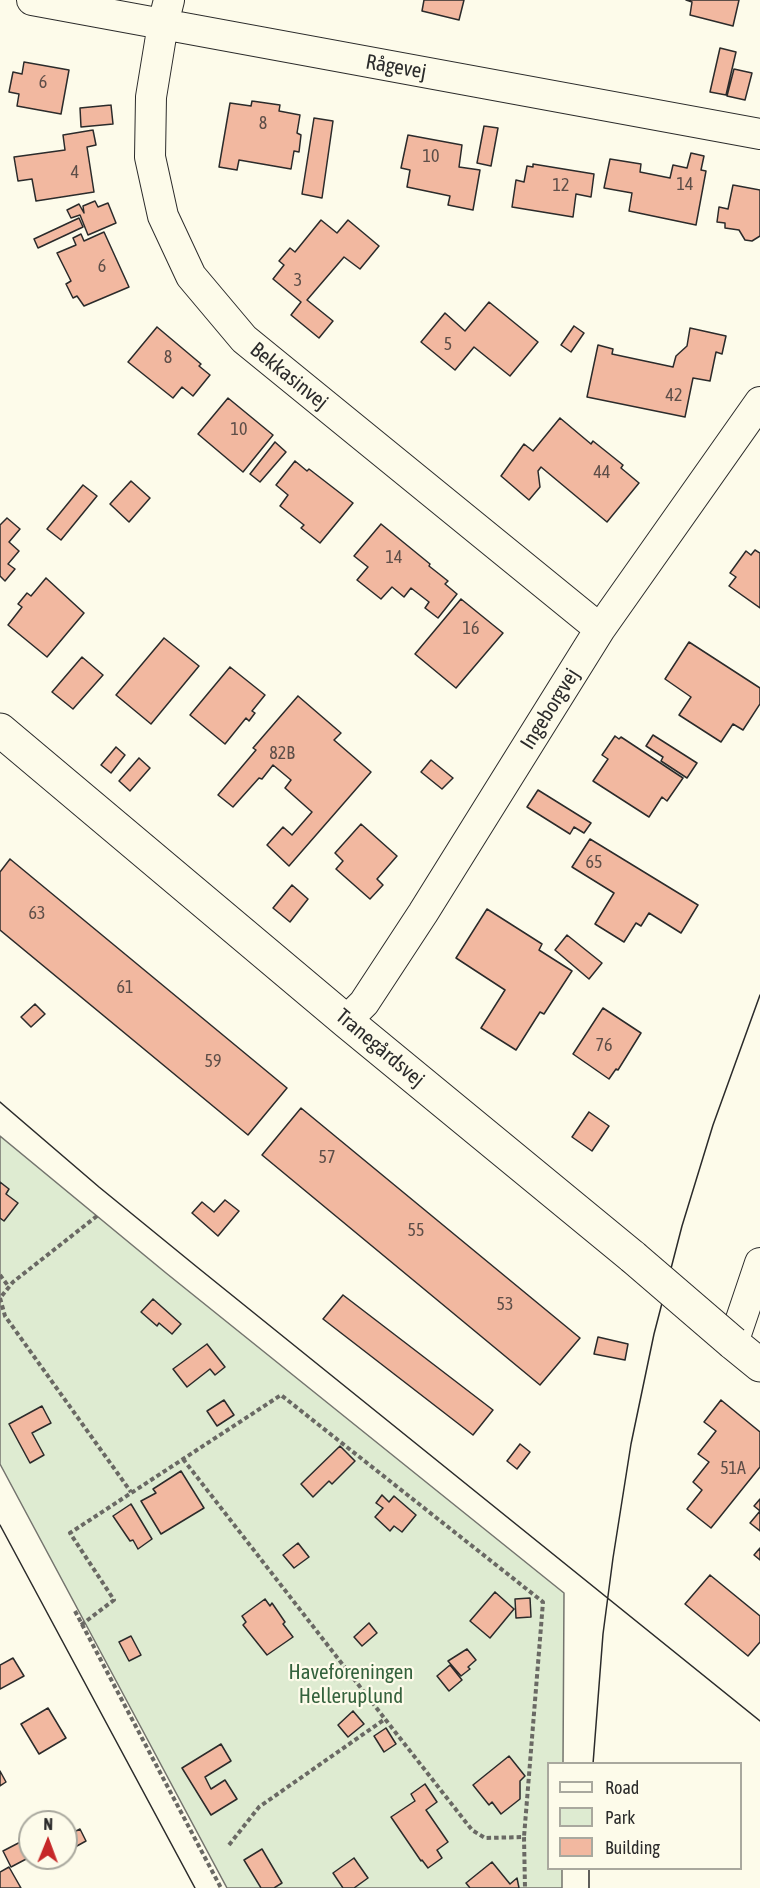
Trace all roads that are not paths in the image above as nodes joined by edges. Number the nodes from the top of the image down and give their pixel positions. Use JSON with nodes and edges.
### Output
{"nodes":[{"id":1,"x":32,"y":0,"type":"edge"},
{"id":2,"x":166,"y":12,"type":"edge"},
{"id":3,"x":760,"y":134,"type":"edge"},
{"id":4,"x":760,"y":402,"type":"edge"},
{"id":5,"x":600,"y":629,"type":"junction"},
{"id":6,"x":0,"y":730,"type":"edge"},
{"id":7,"x":346,"y":1021,"type":"junction"},
{"id":8,"x":760,"y":1263,"type":"edge"},
{"id":9,"x":733,"y":1343,"type":"junction"},
{"id":10,"x":760,"y":1365,"type":"edge"}],
"edges":[{"from":1,"to":2,"type":"street","name":"Rågevej"},
{"from":2,"to":3,"type":"street","name":"Rågevej"},
{"from":2,"to":5,"type":"street","name":"Bekkasinvej"},
{"from":4,"to":5,"type":"street","name":"Ingeborgvej"},
{"from":5,"to":7,"type":"street","name":"Ingeborgvej"},
{"from":6,"to":7,"type":"street","name":"Tranegårdsvej"},
{"from":7,"to":9,"type":"street","name":"Tranegårdsvej","bridge":true},
{"from":8,"to":9,"type":"street"},
{"from":9,"to":10,"type":"street","name":"Tranegårdsvej"}]}
